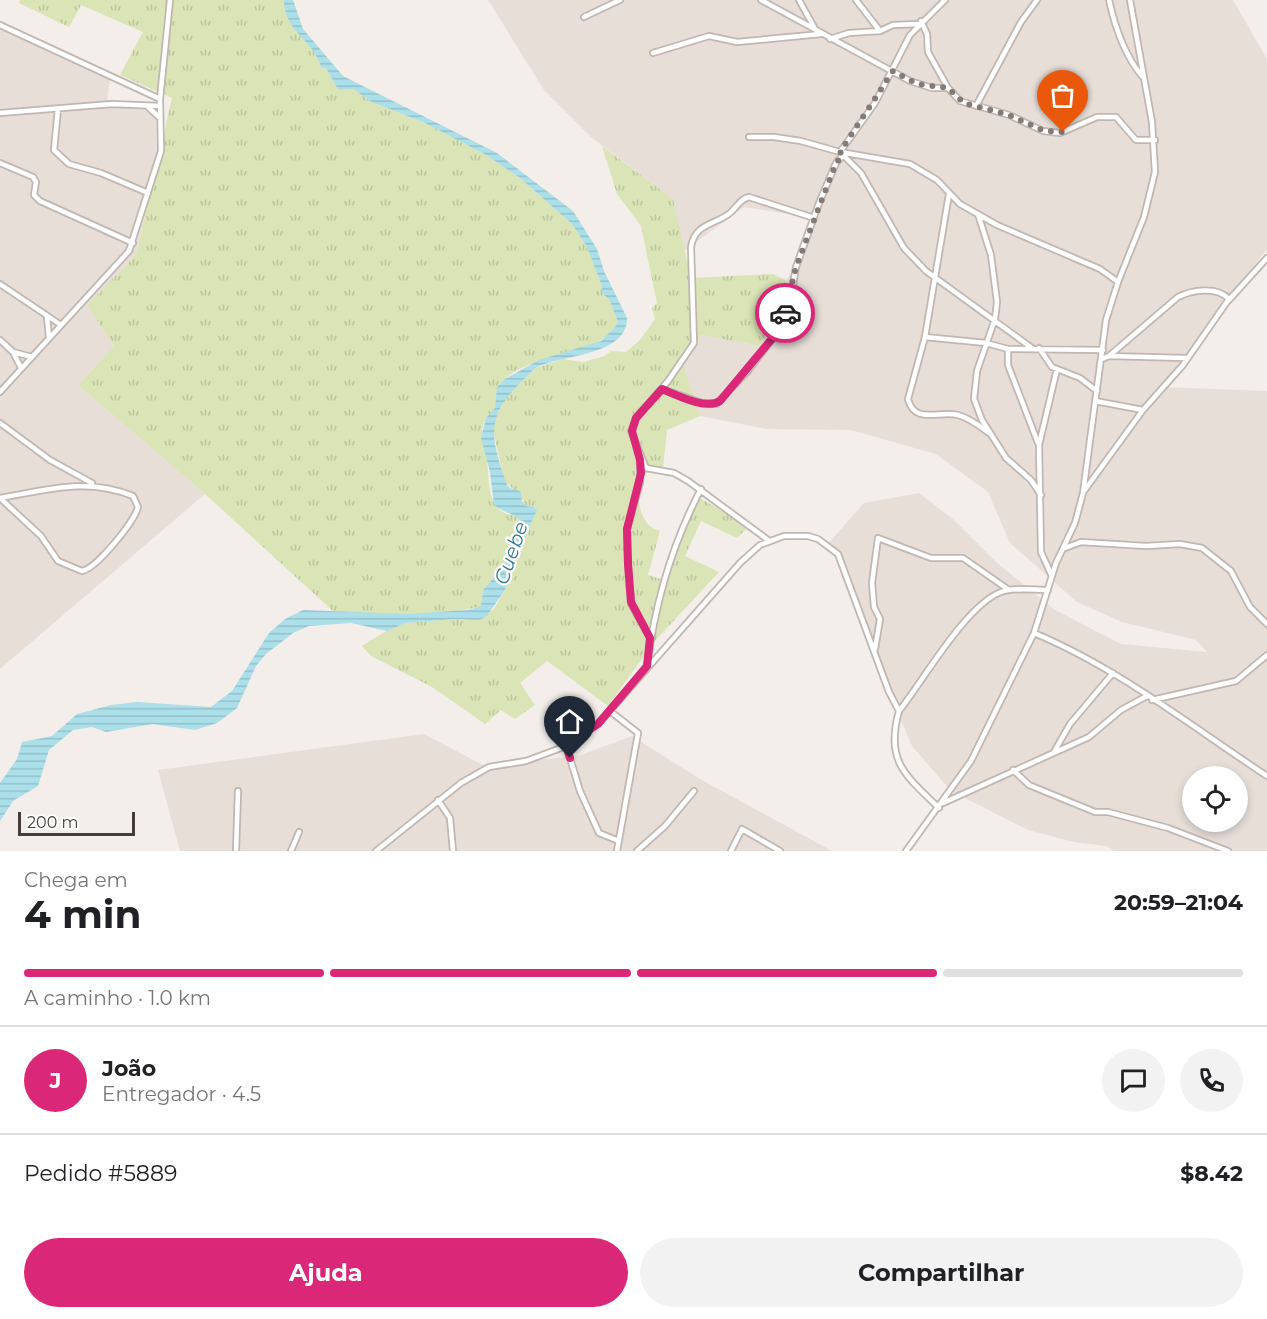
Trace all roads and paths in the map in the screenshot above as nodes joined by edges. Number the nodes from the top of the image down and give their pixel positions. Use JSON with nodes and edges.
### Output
{"nodes":[{"id":1,"x":170,"y":0,"type":"edge"},
{"id":2,"x":620,"y":0,"type":"edge"},
{"id":3,"x":761,"y":0,"type":"edge"},
{"id":4,"x":799,"y":0,"type":"edge"},
{"id":5,"x":856,"y":0,"type":"edge"},
{"id":6,"x":945,"y":0,"type":"edge"},
{"id":7,"x":1037,"y":0,"type":"edge"},
{"id":8,"x":1109,"y":0,"type":"edge"},
{"id":9,"x":1130,"y":0,"type":"edge"},
{"id":10,"x":584,"y":17,"type":"dead end"},
{"id":11,"x":920,"y":22,"type":"junction"},
{"id":12,"x":0,"y":25,"type":"edge"},
{"id":13,"x":814,"y":27,"type":"junction"},
{"id":14,"x":880,"y":31,"type":"junction"},
{"id":15,"x":820,"y":34,"type":"junction"},
{"id":16,"x":830,"y":39,"type":"junction"},
{"id":17,"x":653,"y":53,"type":"dead end"},
{"id":18,"x":893,"y":71,"type":"junction"},
{"id":19,"x":1143,"y":78,"type":"junction"},
{"id":20,"x":948,"y":88,"type":"junction"},
{"id":21,"x":160,"y":99,"type":"junction"},
{"id":22,"x":147,"y":106,"type":"junction"},
{"id":23,"x":160,"y":106,"type":"junction"},
{"id":24,"x":976,"y":106,"type":"junction"},
{"id":25,"x":58,"y":109,"type":"junction"},
{"id":26,"x":0,"y":113,"type":"edge"},
{"id":27,"x":160,"y":118,"type":"junction"},
{"id":28,"x":749,"y":137,"type":"dead end"},
{"id":29,"x":850,"y":140,"type":"junction"},
{"id":30,"x":1155,"y":140,"type":"junction"},
{"id":31,"x":842,"y":153,"type":"junction"},
{"id":32,"x":853,"y":153,"type":"junction"},
{"id":33,"x":853,"y":162,"type":"junction"},
{"id":34,"x":0,"y":163,"type":"edge"},
{"id":35,"x":148,"y":193,"type":"junction"},
{"id":36,"x":949,"y":194,"type":"junction"},
{"id":37,"x":978,"y":214,"type":"junction"},
{"id":38,"x":814,"y":218,"type":"junction"},
{"id":39,"x":133,"y":243,"type":"junction"},
{"id":40,"x":1267,"y":258,"type":"edge"},
{"id":41,"x":933,"y":275,"type":"junction"},
{"id":42,"x":1118,"y":282,"type":"junction"},
{"id":43,"x":0,"y":284,"type":"edge"},
{"id":44,"x":1228,"y":301,"type":"junction"},
{"id":45,"x":47,"y":317,"type":"junction"},
{"id":46,"x":995,"y":319,"type":"junction"},
{"id":47,"x":61,"y":325,"type":"junction"},
{"id":48,"x":49,"y":337,"type":"junction"},
{"id":49,"x":924,"y":337,"type":"junction"},
{"id":50,"x":0,"y":340,"type":"edge"},
{"id":51,"x":986,"y":343,"type":"junction"},
{"id":52,"x":1032,"y":348,"type":"junction"},
{"id":53,"x":1039,"y":348,"type":"junction"},
{"id":54,"x":1008,"y":349,"type":"junction"},
{"id":55,"x":1103,"y":350,"type":"junction"},
{"id":56,"x":13,"y":352,"type":"junction"},
{"id":57,"x":1109,"y":356,"type":"junction"},
{"id":58,"x":32,"y":357,"type":"junction"},
{"id":59,"x":1186,"y":358,"type":"junction"},
{"id":60,"x":1102,"y":359,"type":"junction"},
{"id":61,"x":21,"y":368,"type":"junction"},
{"id":62,"x":1057,"y":369,"type":"junction"},
{"id":63,"x":662,"y":389,"type":"junction"},
{"id":64,"x":1096,"y":391,"type":"junction"},
{"id":65,"x":0,"y":392,"type":"edge"},
{"id":66,"x":1095,"y":401,"type":"junction"},
{"id":67,"x":1143,"y":410,"type":"junction"},
{"id":68,"x":0,"y":423,"type":"edge"},
{"id":69,"x":991,"y":434,"type":"junction"},
{"id":70,"x":1039,"y":445,"type":"junction"},
{"id":71,"x":640,"y":460,"type":"junction"},
{"id":72,"x":94,"y":485,"type":"junction"},
{"id":73,"x":701,"y":489,"type":"junction"},
{"id":74,"x":1083,"y":493,"type":"junction"},
{"id":75,"x":1041,"y":495,"type":"junction"},
{"id":76,"x":0,"y":498,"type":"edge"},
{"id":77,"x":768,"y":540,"type":"junction"},
{"id":78,"x":1065,"y":548,"type":"junction"},
{"id":79,"x":1052,"y":575,"type":"junction"},
{"id":80,"x":1009,"y":590,"type":"junction"},
{"id":81,"x":1047,"y":590,"type":"junction"},
{"id":82,"x":1267,"y":624,"type":"edge"},
{"id":83,"x":1034,"y":633,"type":"junction"},
{"id":84,"x":650,"y":638,"type":"junction"},
{"id":85,"x":874,"y":651,"type":"junction"},
{"id":86,"x":1267,"y":655,"type":"edge"},
{"id":87,"x":647,"y":666,"type":"junction"},
{"id":88,"x":1113,"y":673,"type":"junction"},
{"id":89,"x":1150,"y":698,"type":"junction"},
{"id":90,"x":610,"y":711,"type":"junction"},
{"id":91,"x":899,"y":711,"type":"junction"},
{"id":92,"x":566,"y":745,"type":"junction"},
{"id":93,"x":1054,"y":752,"type":"junction"},
{"id":94,"x":1013,"y":770,"type":"junction"},
{"id":95,"x":1267,"y":776,"type":"edge"},
{"id":96,"x":238,"y":791,"type":"dead end"},
{"id":97,"x":694,"y":791,"type":"dead end"},
{"id":98,"x":438,"y":800,"type":"junction"},
{"id":99,"x":940,"y":806,"type":"junction"},
{"id":100,"x":299,"y":832,"type":"dead end"},
{"id":101,"x":619,"y":841,"type":"junction"},
{"id":102,"x":236,"y":851,"type":"edge"},
{"id":103,"x":291,"y":851,"type":"edge"},
{"id":104,"x":376,"y":851,"type":"edge"},
{"id":105,"x":453,"y":851,"type":"edge"},
{"id":106,"x":617,"y":851,"type":"edge"},
{"id":107,"x":637,"y":851,"type":"edge"},
{"id":108,"x":731,"y":851,"type":"edge"},
{"id":109,"x":780,"y":851,"type":"edge"},
{"id":110,"x":906,"y":851,"type":"edge"},
{"id":111,"x":1228,"y":851,"type":"edge"}],
"edges":[{"from":1,"to":21,"type":"street"},
{"from":2,"to":10,"type":"street"},
{"from":3,"to":13,"type":"street"},
{"from":4,"to":13,"type":"street"},
{"from":5,"to":14,"type":"street"},
{"from":6,"to":11,"type":"street"},
{"from":7,"to":24,"type":"street"},
{"from":8,"to":19,"type":"street"},
{"from":9,"to":19,"type":"street"},
{"from":11,"to":14,"type":"street"},
{"from":11,"to":18,"type":"street"},
{"from":11,"to":20,"type":"street"},
{"from":12,"to":21,"type":"street"},
{"from":13,"to":15,"type":"street"},
{"from":14,"to":16,"type":"street"},
{"from":15,"to":16,"type":"street"},
{"from":15,"to":17,"type":"street"},
{"from":16,"to":18,"type":"street"},
{"from":18,"to":20,"type":"street"},
{"from":18,"to":29,"type":"street"},
{"from":19,"to":30,"type":"street"},
{"from":20,"to":24,"type":"street"},
{"from":21,"to":23,"type":"street"},
{"from":22,"to":23,"type":"street"},
{"from":22,"to":25,"type":"street"},
{"from":22,"to":27,"type":"street"},
{"from":23,"to":27,"type":"street"},
{"from":24,"to":30,"type":"street"},
{"from":25,"to":26,"type":"street"},
{"from":25,"to":35,"type":"street"},
{"from":27,"to":35,"type":"street"},
{"from":28,"to":31,"type":"street"},
{"from":29,"to":31,"type":"street"},
{"from":29,"to":32,"type":"street"},
{"from":30,"to":42,"type":"street"},
{"from":31,"to":32,"type":"street"},
{"from":31,"to":33,"type":"street"},
{"from":31,"to":38,"type":"street"},
{"from":32,"to":33,"type":"street"},
{"from":32,"to":36,"type":"street"},
{"from":33,"to":41,"type":"street"},
{"from":34,"to":39,"type":"street"},
{"from":35,"to":39,"type":"street"},
{"from":36,"to":37,"type":"street"},
{"from":36,"to":41,"type":"street"},
{"from":37,"to":42,"type":"street"},
{"from":37,"to":46,"type":"street"},
{"from":38,"to":63,"type":"street"},
{"from":38,"to":63,"type":"street"},
{"from":39,"to":47,"type":"street"},
{"from":40,"to":44,"type":"street"},
{"from":41,"to":46,"type":"street"},
{"from":41,"to":49,"type":"street"},
{"from":42,"to":55,"type":"street"},
{"from":43,"to":45,"type":"street"},
{"from":44,"to":57,"type":"street"},
{"from":44,"to":59,"type":"street"},
{"from":45,"to":47,"type":"street"},
{"from":45,"to":48,"type":"street"},
{"from":46,"to":51,"type":"street"},
{"from":46,"to":52,"type":"street"},
{"from":47,"to":48,"type":"street"},
{"from":48,"to":58,"type":"street"},
{"from":49,"to":51,"type":"street"},
{"from":49,"to":69,"type":"street"},
{"from":50,"to":56,"type":"street"},
{"from":51,"to":54,"type":"street"},
{"from":51,"to":69,"type":"street"},
{"from":52,"to":53,"type":"street"},
{"from":52,"to":54,"type":"street"},
{"from":53,"to":55,"type":"street"},
{"from":53,"to":62,"type":"street"},
{"from":54,"to":70,"type":"street"},
{"from":55,"to":60,"type":"street"},
{"from":56,"to":58,"type":"street"},
{"from":56,"to":61,"type":"street"},
{"from":57,"to":59,"type":"street"},
{"from":57,"to":60,"type":"street"},
{"from":58,"to":61,"type":"street"},
{"from":59,"to":67,"type":"street"},
{"from":60,"to":64,"type":"street"},
{"from":61,"to":65,"type":"street"},
{"from":62,"to":64,"type":"street"},
{"from":62,"to":70,"type":"street"},
{"from":63,"to":71,"type":"street"},
{"from":64,"to":66,"type":"street"},
{"from":66,"to":67,"type":"street"},
{"from":66,"to":74,"type":"street"},
{"from":67,"to":74,"type":"street"},
{"from":68,"to":72,"type":"street"},
{"from":69,"to":75,"type":"street"},
{"from":70,"to":75,"type":"street"},
{"from":71,"to":73,"type":"street"},
{"from":71,"to":84,"type":"street"},
{"from":72,"to":76,"type":"street"},
{"from":72,"to":76,"type":"street"},
{"from":73,"to":77,"type":"street"},
{"from":73,"to":84,"type":"street"},
{"from":74,"to":78,"type":"street"},
{"from":75,"to":79,"type":"street"},
{"from":77,"to":85,"type":"street"},
{"from":77,"to":87,"type":"street"},
{"from":78,"to":79,"type":"street"},
{"from":78,"to":82,"type":"street"},
{"from":79,"to":81,"type":"street"},
{"from":80,"to":81,"type":"street"},
{"from":80,"to":85,"type":"street"},
{"from":80,"to":91,"type":"street"},
{"from":81,"to":83,"type":"street"},
{"from":83,"to":88,"type":"street"},
{"from":83,"to":99,"type":"street"},
{"from":84,"to":87,"type":"street"},
{"from":85,"to":91,"type":"street"},
{"from":86,"to":89,"type":"street"},
{"from":87,"to":90,"type":"street"},
{"from":88,"to":89,"type":"street"},
{"from":88,"to":93,"type":"street"},
{"from":89,"to":93,"type":"street"},
{"from":89,"to":95,"type":"street"},
{"from":90,"to":92,"type":"street"},
{"from":90,"to":101,"type":"street"},
{"from":91,"to":99,"type":"street"},
{"from":92,"to":98,"type":"street"},
{"from":92,"to":101,"type":"street"},
{"from":93,"to":94,"type":"street"},
{"from":94,"to":99,"type":"street"},
{"from":94,"to":111,"type":"street"},
{"from":96,"to":102,"type":"street"},
{"from":97,"to":107,"type":"street"},
{"from":98,"to":104,"type":"street"},
{"from":98,"to":105,"type":"street"},
{"from":99,"to":110,"type":"street"},
{"from":100,"to":103,"type":"street"},
{"from":101,"to":106,"type":"street"},
{"from":108,"to":109,"type":"street"}]}
